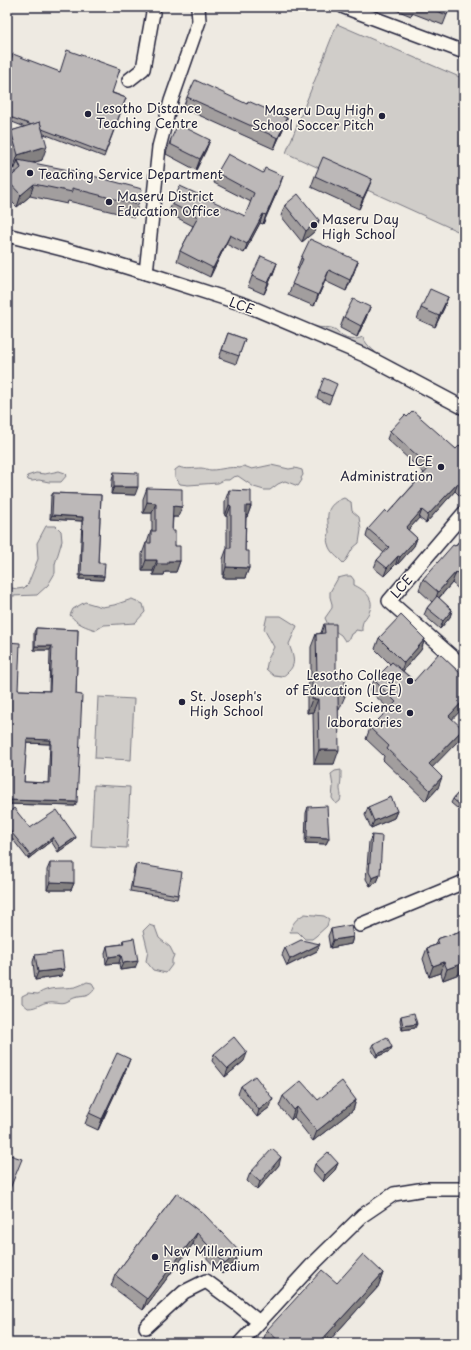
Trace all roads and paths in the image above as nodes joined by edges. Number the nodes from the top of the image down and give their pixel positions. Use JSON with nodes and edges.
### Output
{"nodes":[{"id":1,"x":154,"y":7,"type":"edge"},
{"id":2,"x":198,"y":7,"type":"edge"},
{"id":3,"x":344,"y":7,"type":"edge"},
{"id":4,"x":464,"y":52,"type":"edge"},
{"id":5,"x":129,"y":80,"type":"dead end"},
{"id":6,"x":7,"y":235,"type":"edge"},
{"id":7,"x":146,"y":272,"type":"junction"},
{"id":8,"x":464,"y":408,"type":"edge"},
{"id":9,"x":464,"y":513,"type":"edge"},
{"id":10,"x":464,"y":667,"type":"edge"},
{"id":11,"x":464,"y":882,"type":"edge"},
{"id":12,"x":360,"y":925,"type":"dead end"},
{"id":13,"x":464,"y":1189,"type":"edge"},
{"id":14,"x":259,"y":1322,"type":"junction"},
{"id":15,"x":146,"y":1327,"type":"dead end"},
{"id":16,"x":240,"y":1343,"type":"edge"}],
"edges":[{"from":1,"to":5,"type":"street"},
{"from":2,"to":7,"type":"street"},
{"from":3,"to":4,"type":"street"},
{"from":6,"to":7,"type":"street","name":"LCE"},
{"from":7,"to":8,"type":"street","name":"LCE"},
{"from":9,"to":10,"type":"street","name":"LCE"},
{"from":11,"to":12,"type":"street"},
{"from":13,"to":14,"type":"street"},
{"from":14,"to":15,"type":"street"},
{"from":14,"to":16,"type":"street"}]}
